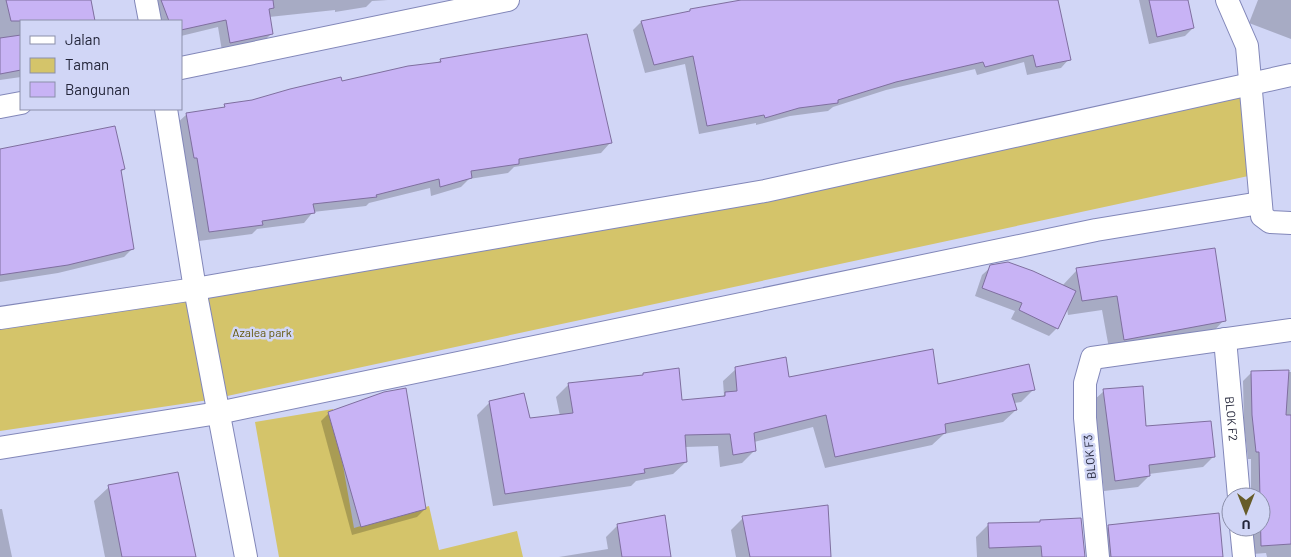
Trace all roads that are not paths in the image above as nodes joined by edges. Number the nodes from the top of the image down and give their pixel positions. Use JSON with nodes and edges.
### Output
{"nodes":[{"id":1,"x":146,"y":0,"type":"edge"},
{"id":2,"x":508,"y":0,"type":"edge"},
{"id":3,"x":1227,"y":0,"type":"edge"},
{"id":4,"x":150,"y":20,"type":"edge"},
{"id":5,"x":182,"y":68,"type":"edge"},
{"id":6,"x":1291,"y":75,"type":"edge"},
{"id":7,"x":1251,"y":84,"type":"junction"},
{"id":8,"x":20,"y":103,"type":"edge"},
{"id":9,"x":0,"y":107,"type":"edge"},
{"id":10,"x":166,"y":110,"type":"edge"},
{"id":11,"x":1260,"y":203,"type":"junction"},
{"id":12,"x":1291,"y":222,"type":"edge"},
{"id":13,"x":195,"y":288,"type":"junction"},
{"id":14,"x":0,"y":318,"type":"edge"},
{"id":15,"x":1291,"y":330,"type":"edge"},
{"id":16,"x":1225,"y":339,"type":"junction"},
{"id":17,"x":218,"y":413,"type":"junction"},
{"id":18,"x":0,"y":448,"type":"edge"},
{"id":19,"x":1238,"y":487,"type":"edge"},
{"id":20,"x":1242,"y":537,"type":"edge"},
{"id":21,"x":246,"y":557,"type":"edge"},
{"id":22,"x":1098,"y":557,"type":"edge"},
{"id":23,"x":1244,"y":557,"type":"edge"}],
"edges":[{"from":1,"to":4,"type":"street"},
{"from":2,"to":5,"type":"street"},
{"from":3,"to":7,"type":"street"},
{"from":6,"to":7,"type":"street"},
{"from":7,"to":11,"type":"street"},
{"from":7,"to":13,"type":"street"},
{"from":8,"to":9,"type":"street"},
{"from":10,"to":13,"type":"street"},
{"from":11,"to":12,"type":"street"},
{"from":11,"to":17,"type":"street"},
{"from":13,"to":14,"type":"street"},
{"from":13,"to":17,"type":"street"},
{"from":15,"to":16,"type":"street"},
{"from":16,"to":19,"type":"street","name":"BLOK F2"},
{"from":16,"to":22,"type":"street","name":"BLOK F3"},
{"from":17,"to":18,"type":"street"},
{"from":17,"to":21,"type":"street"},
{"from":20,"to":23,"type":"street"}]}
